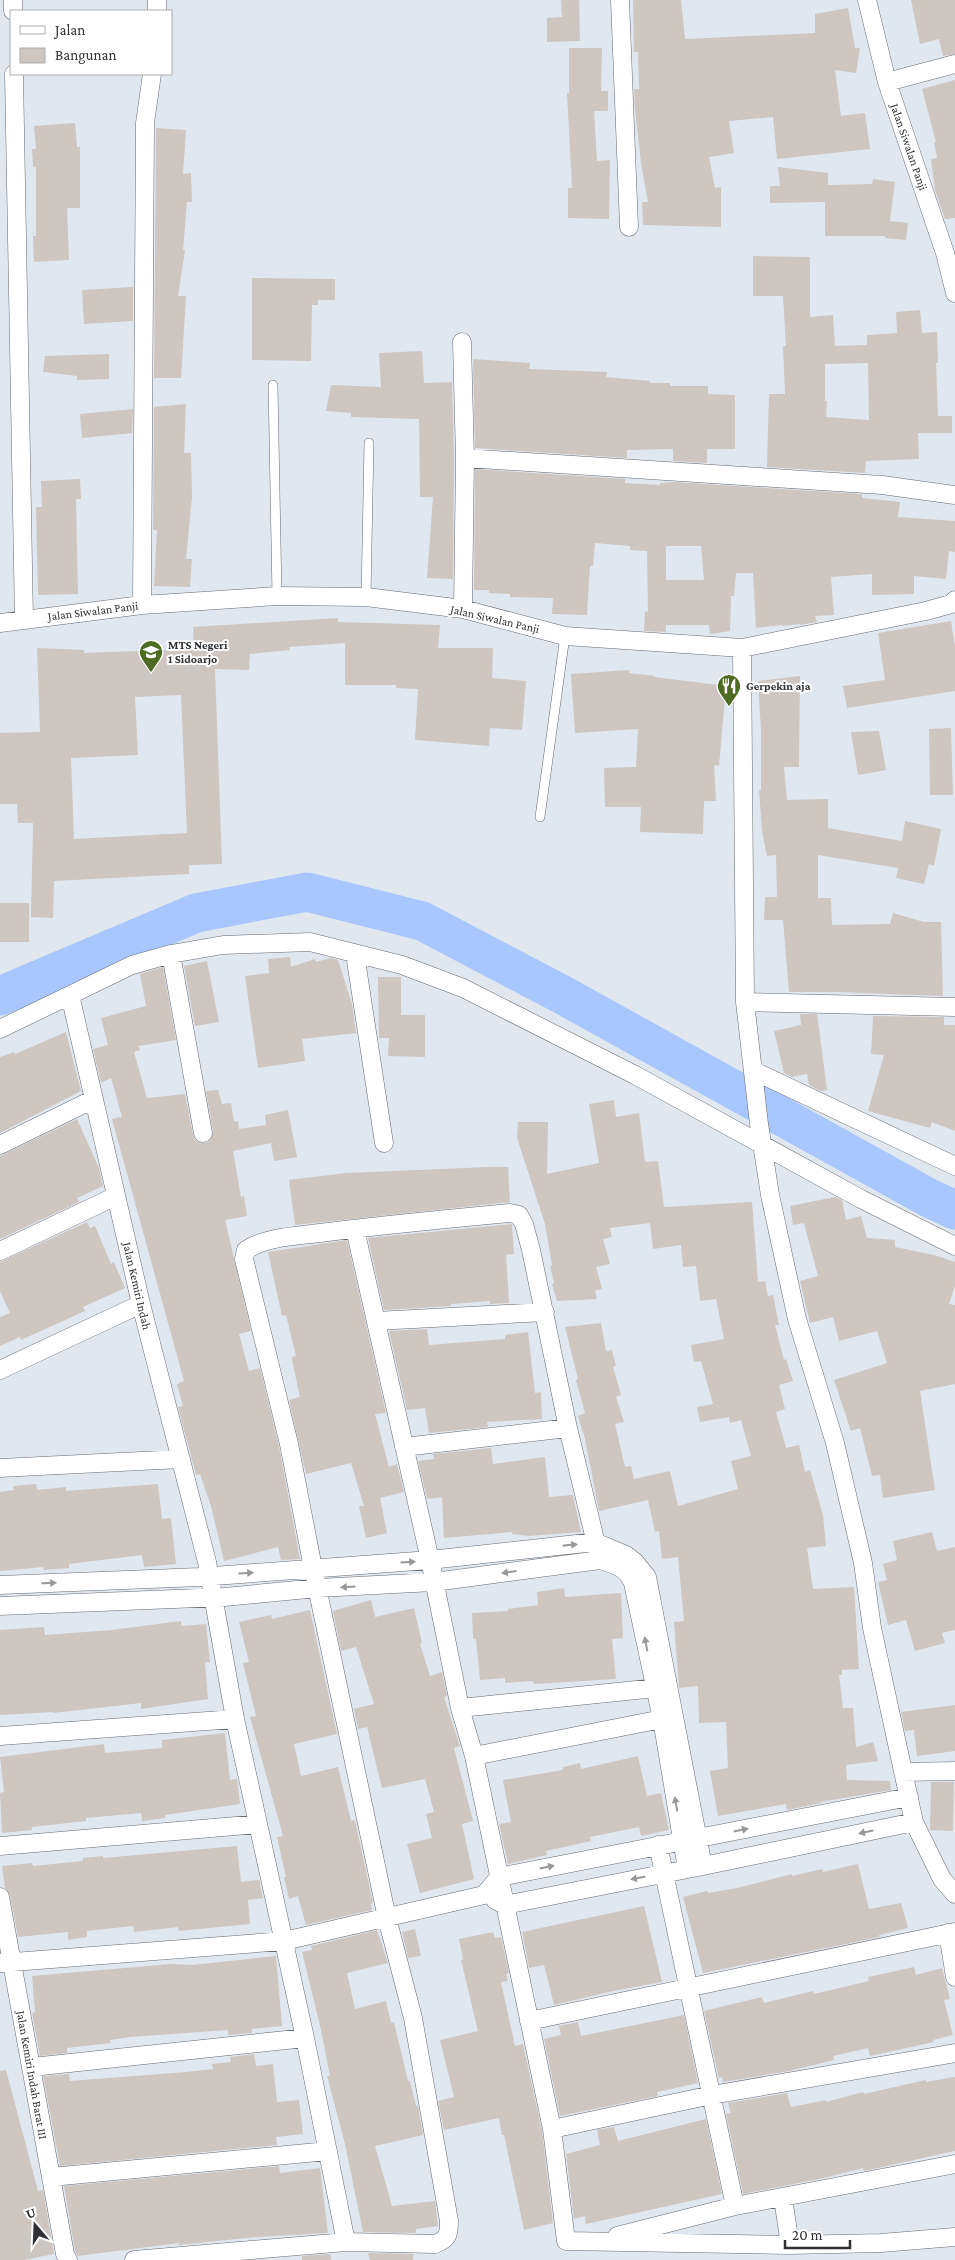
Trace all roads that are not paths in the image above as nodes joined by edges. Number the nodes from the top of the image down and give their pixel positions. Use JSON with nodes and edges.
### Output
{"nodes":[{"id":1,"x":620,"y":0,"type":"edge"},
{"id":2,"x":867,"y":0,"type":"edge"},
{"id":3,"x":955,"y":64,"type":"edge"},
{"id":4,"x":14,"y":75,"type":"edge"},
{"id":5,"x":152,"y":75,"type":"edge"},
{"id":6,"x":887,"y":82,"type":"junction"},
{"id":7,"x":629,"y":227,"type":"dead end"},
{"id":8,"x":955,"y":293,"type":"edge"},
{"id":9,"x":462,"y":342,"type":"dead end"},
{"id":10,"x":274,"y":385,"type":"dead end"},
{"id":11,"x":369,"y":443,"type":"dead end"},
{"id":12,"x":464,"y":458,"type":"junction"},
{"id":13,"x":955,"y":495,"type":"edge"},
{"id":14,"x":278,"y":596,"type":"junction"},
{"id":15,"x":366,"y":597,"type":"junction"},
{"id":16,"x":955,"y":600,"type":"edge"},
{"id":17,"x":142,"y":605,"type":"junction"},
{"id":18,"x":463,"y":609,"type":"junction"},
{"id":19,"x":24,"y":620,"type":"junction"},
{"id":20,"x":0,"y":623,"type":"edge"},
{"id":21,"x":565,"y":636,"type":"junction"},
{"id":22,"x":742,"y":648,"type":"junction"},
{"id":23,"x":540,"y":817,"type":"dead end"},
{"id":24,"x":171,"y":954,"type":"junction"},
{"id":25,"x":355,"y":954,"type":"junction"},
{"id":26,"x":70,"y":995,"type":"junction"},
{"id":27,"x":745,"y":1002,"type":"junction"},
{"id":28,"x":955,"y":1007,"type":"edge"},
{"id":29,"x":0,"y":1029,"type":"edge"},
{"id":30,"x":754,"y":1076,"type":"junction"},
{"id":31,"x":94,"y":1099,"type":"junction"},
{"id":32,"x":203,"y":1134,"type":"dead end"},
{"id":33,"x":384,"y":1143,"type":"dead end"},
{"id":34,"x":0,"y":1144,"type":"edge"},
{"id":35,"x":762,"y":1144,"type":"junction"},
{"id":36,"x":955,"y":1166,"type":"edge"},
{"id":37,"x":116,"y":1196,"type":"junction"},
{"id":38,"x":355,"y":1229,"type":"junction"},
{"id":39,"x":955,"y":1246,"type":"edge"},
{"id":40,"x":0,"y":1251,"type":"edge"},
{"id":41,"x":141,"y":1304,"type":"junction"},
{"id":42,"x":545,"y":1312,"type":"junction"},
{"id":43,"x":376,"y":1321,"type":"junction"},
{"id":44,"x":0,"y":1370,"type":"edge"},
{"id":45,"x":568,"y":1428,"type":"junction"},
{"id":46,"x":404,"y":1447,"type":"junction"},
{"id":47,"x":181,"y":1459,"type":"junction"},
{"id":48,"x":0,"y":1468,"type":"edge"},
{"id":49,"x":595,"y":1542,"type":"junction"},
{"id":50,"x":430,"y":1560,"type":"junction"},
{"id":51,"x":600,"y":1560,"type":"junction"},
{"id":52,"x":313,"y":1568,"type":"junction"},
{"id":53,"x":209,"y":1576,"type":"junction"},
{"id":54,"x":434,"y":1582,"type":"junction"},
{"id":55,"x":0,"y":1585,"type":"edge"},
{"id":56,"x":318,"y":1588,"type":"junction"},
{"id":57,"x":212,"y":1597,"type":"junction"},
{"id":58,"x":0,"y":1606,"type":"edge"},
{"id":59,"x":661,"y":1688,"type":"junction"},
{"id":60,"x":460,"y":1708,"type":"junction"},
{"id":61,"x":662,"y":1718,"type":"junction"},
{"id":62,"x":235,"y":1719,"type":"junction"},
{"id":63,"x":0,"y":1736,"type":"edge"},
{"id":64,"x":474,"y":1756,"type":"junction"},
{"id":65,"x":955,"y":1771,"type":"edge"},
{"id":66,"x":902,"y":1772,"type":"junction"},
{"id":67,"x":909,"y":1798,"type":"junction"},
{"id":68,"x":914,"y":1822,"type":"junction"},
{"id":69,"x":258,"y":1824,"type":"junction"},
{"id":70,"x":690,"y":1840,"type":"junction"},
{"id":71,"x":658,"y":1845,"type":"junction"},
{"id":72,"x":0,"y":1846,"type":"edge"},
{"id":73,"x":695,"y":1868,"type":"junction"},
{"id":74,"x":665,"y":1873,"type":"junction"},
{"id":75,"x":500,"y":1877,"type":"junction"},
{"id":76,"x":484,"y":1894,"type":"junction"},
{"id":77,"x":955,"y":1894,"type":"edge"},
{"id":78,"x":0,"y":1897,"type":"edge"},
{"id":79,"x":505,"y":1904,"type":"junction"},
{"id":80,"x":387,"y":1918,"type":"junction"},
{"id":81,"x":951,"y":1932,"type":"edge"},
{"id":82,"x":284,"y":1941,"type":"junction"},
{"id":83,"x":5,"y":1962,"type":"edge"},
{"id":84,"x":955,"y":1977,"type":"edge"},
{"id":85,"x":688,"y":1986,"type":"junction"},
{"id":86,"x":529,"y":2021,"type":"junction"},
{"id":87,"x":305,"y":2038,"type":"junction"},
{"id":88,"x":955,"y":2052,"type":"edge"},
{"id":89,"x":32,"y":2067,"type":"junction"},
{"id":90,"x":712,"y":2095,"type":"junction"},
{"id":91,"x":552,"y":2129,"type":"junction"},
{"id":92,"x":328,"y":2151,"type":"junction"},
{"id":93,"x":955,"y":2164,"type":"edge"},
{"id":94,"x":51,"y":2177,"type":"junction"},
{"id":95,"x":783,"y":2198,"type":"junction"},
{"id":96,"x":736,"y":2206,"type":"junction"},
{"id":97,"x":955,"y":2237,"type":"edge"},
{"id":98,"x":346,"y":2242,"type":"junction"},
{"id":99,"x":594,"y":2242,"type":"junction"},
{"id":100,"x":790,"y":2246,"type":"junction"},
{"id":101,"x":66,"y":2257,"type":"edge"},
{"id":102,"x":134,"y":2260,"type":"edge"}],
"edges":[{"from":1,"to":7,"type":"street"},
{"from":2,"to":6,"type":"street","name":"Jalan Siwalan Panji"},
{"from":3,"to":6,"type":"street"},
{"from":4,"to":19,"type":"street"},
{"from":5,"to":17,"type":"street"},
{"from":6,"to":8,"type":"street","name":"Jalan Siwalan Panji"},
{"from":9,"to":12,"type":"street"},
{"from":10,"to":14,"type":"lane"},
{"from":11,"to":15,"type":"lane"},
{"from":12,"to":13,"type":"street"},
{"from":12,"to":18,"type":"street"},
{"from":14,"to":15,"type":"street","name":"Jalan Siwalan Panji"},
{"from":14,"to":17,"type":"street","name":"Jalan Siwalan Panji"},
{"from":15,"to":18,"type":"street","name":"Jalan Siwalan Panji"},
{"from":16,"to":22,"type":"street","name":"Jalan Siwalan Panji"},
{"from":17,"to":19,"type":"street","name":"Jalan Siwalan Panji"},
{"from":18,"to":21,"type":"street","name":"Jalan Siwalan Panji"},
{"from":19,"to":20,"type":"street","name":"Jalan Siwalan Panji"},
{"from":21,"to":22,"type":"street","name":"Jalan Siwalan Panji"},
{"from":21,"to":23,"type":"lane"},
{"from":22,"to":27,"type":"street"},
{"from":24,"to":25,"type":"street"},
{"from":24,"to":26,"type":"street"},
{"from":24,"to":32,"type":"street"},
{"from":25,"to":33,"type":"street"},
{"from":25,"to":35,"type":"street"},
{"from":26,"to":29,"type":"street"},
{"from":26,"to":31,"type":"street","name":"Jalan Kemiri Indah"},
{"from":27,"to":28,"type":"street"},
{"from":27,"to":30,"type":"street"},
{"from":30,"to":35,"type":"street"},
{"from":30,"to":36,"type":"street"},
{"from":31,"to":34,"type":"street"},
{"from":31,"to":37,"type":"street","name":"Jalan Kemiri Indah"},
{"from":35,"to":39,"type":"street"},
{"from":35,"to":66,"type":"street"},
{"from":37,"to":40,"type":"street"},
{"from":37,"to":41,"type":"street","name":"Jalan Kemiri Indah"},
{"from":38,"to":42,"type":"street"},
{"from":38,"to":43,"type":"street"},
{"from":38,"to":52,"type":"street"},
{"from":41,"to":44,"type":"street"},
{"from":41,"to":47,"type":"street","name":"Jalan Kemiri Indah"},
{"from":42,"to":43,"type":"street"},
{"from":42,"to":45,"type":"street"},
{"from":43,"to":46,"type":"street"},
{"from":45,"to":46,"type":"street"},
{"from":45,"to":49,"type":"street"},
{"from":46,"to":50,"type":"street"},
{"from":47,"to":48,"type":"street"},
{"from":47,"to":53,"type":"street","name":"Jalan Kemiri Indah"},
{"from":50,"to":49,"type":"street","one_way":true},
{"from":49,"to":51,"type":"street"},
{"from":49,"to":59,"type":"street"},
{"from":52,"to":50,"type":"street","one_way":true},
{"from":50,"to":54,"type":"street"},
{"from":51,"to":54,"type":"street","one_way":true},
{"from":59,"to":51,"type":"street","one_way":true},
{"from":53,"to":52,"type":"street","one_way":true},
{"from":52,"to":56,"type":"street"},
{"from":55,"to":53,"type":"street","one_way":true},
{"from":53,"to":57,"type":"street","name":"Jalan Kemiri Indah"},
{"from":54,"to":56,"type":"street","one_way":true},
{"from":54,"to":60,"type":"street"},
{"from":56,"to":57,"type":"street"},
{"from":56,"to":80,"type":"street"},
{"from":57,"to":58,"type":"street"},
{"from":57,"to":62,"type":"street","name":"Jalan Kemiri Indah"},
{"from":59,"to":60,"type":"street"},
{"from":59,"to":61,"type":"street"},
{"from":59,"to":70,"type":"street"},
{"from":60,"to":64,"type":"street"},
{"from":61,"to":64,"type":"street"},
{"from":70,"to":61,"type":"street","one_way":true},
{"from":62,"to":63,"type":"street"},
{"from":62,"to":69,"type":"street","name":"Jalan Kemiri Indah"},
{"from":64,"to":75,"type":"street"},
{"from":65,"to":66,"type":"street"},
{"from":66,"to":67,"type":"street"},
{"from":67,"to":68,"type":"street"},
{"from":70,"to":67,"type":"street","one_way":true},
{"from":68,"to":73,"type":"street","one_way":true},
{"from":68,"to":77,"type":"street"},
{"from":69,"to":72,"type":"street"},
{"from":69,"to":82,"type":"street","name":"Jalan Kemiri Indah"},
{"from":70,"to":71,"type":"street"},
{"from":70,"to":73,"type":"street"},
{"from":71,"to":74,"type":"street"},
{"from":75,"to":71,"type":"street","one_way":true},
{"from":73,"to":74,"type":"street"},
{"from":74,"to":79,"type":"street","one_way":true},
{"from":74,"to":85,"type":"street"},
{"from":75,"to":76,"type":"street"},
{"from":75,"to":79,"type":"street"},
{"from":76,"to":79,"type":"street"},
{"from":76,"to":80,"type":"street"},
{"from":78,"to":83,"type":"street","name":"Jalan Kemiri Indah Barat III"},
{"from":79,"to":86,"type":"street"},
{"from":80,"to":82,"type":"street"},
{"from":80,"to":98,"type":"street"},
{"from":81,"to":84,"type":"street"},
{"from":81,"to":85,"type":"street"},
{"from":82,"to":83,"type":"street"},
{"from":82,"to":87,"type":"street","name":"Jalan Kemiri Indah"},
{"from":83,"to":89,"type":"street","name":"Jalan Kemiri Indah Barat III"},
{"from":85,"to":86,"type":"street"},
{"from":85,"to":90,"type":"street"},
{"from":86,"to":91,"type":"street"},
{"from":87,"to":89,"type":"street"},
{"from":87,"to":92,"type":"street","name":"Jalan Kemiri Indah"},
{"from":88,"to":90,"type":"street"},
{"from":89,"to":94,"type":"street","name":"Jalan Kemiri Indah Barat III"},
{"from":90,"to":91,"type":"street"},
{"from":90,"to":96,"type":"street"},
{"from":91,"to":99,"type":"street"},
{"from":92,"to":94,"type":"street"},
{"from":92,"to":98,"type":"street","name":"Jalan Kemiri Indah"},
{"from":93,"to":95,"type":"street"},
{"from":94,"to":101,"type":"street","name":"Jalan Kemiri Indah Barat III"},
{"from":95,"to":96,"type":"street"},
{"from":95,"to":100,"type":"street"},
{"from":96,"to":99,"type":"street"},
{"from":97,"to":100,"type":"street"},
{"from":98,"to":102,"type":"street"},
{"from":99,"to":100,"type":"street"}]}
